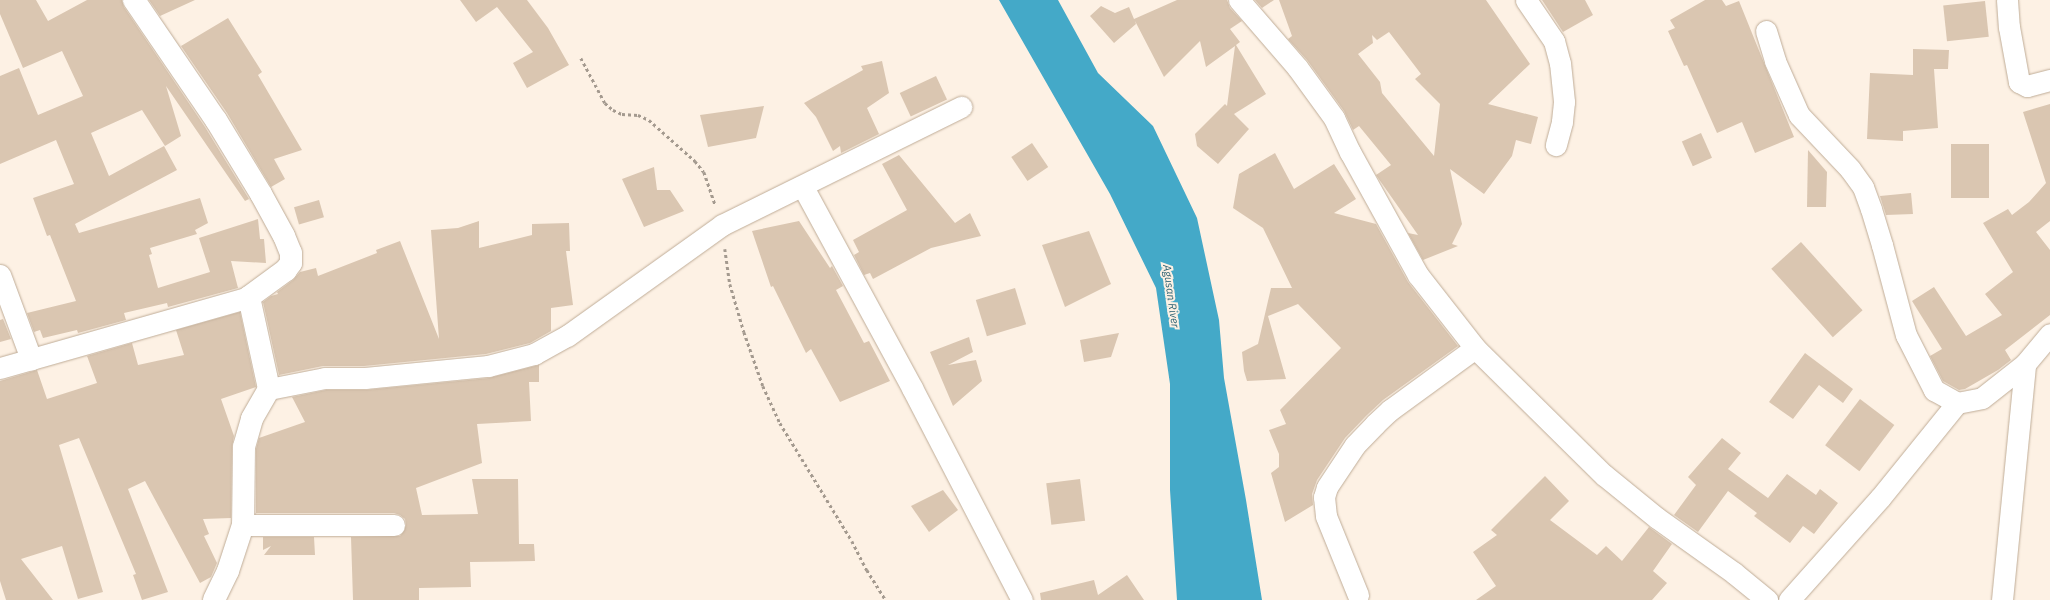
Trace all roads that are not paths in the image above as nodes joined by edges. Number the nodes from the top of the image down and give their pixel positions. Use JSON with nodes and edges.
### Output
{"nodes":[{"id":1,"x":134,"y":0,"type":"edge"},
{"id":2,"x":1239,"y":0,"type":"edge"},
{"id":3,"x":1526,"y":0,"type":"edge"},
{"id":4,"x":2007,"y":0,"type":"edge"},
{"id":5,"x":1766,"y":31,"type":"dead end"},
{"id":6,"x":2050,"y":80,"type":"edge"},
{"id":7,"x":961,"y":107,"type":"dead end"},
{"id":8,"x":1556,"y":145,"type":"dead end"},
{"id":9,"x":803,"y":187,"type":"junction"},
{"id":10,"x":0,"y":274,"type":"edge"},
{"id":11,"x":249,"y":297,"type":"junction"},
{"id":12,"x":2050,"y":334,"type":"edge"},
{"id":13,"x":1475,"y":348,"type":"junction"},
{"id":14,"x":31,"y":359,"type":"junction"},
{"id":15,"x":2025,"y":364,"type":"junction"},
{"id":16,"x":0,"y":368,"type":"edge"},
{"id":17,"x":270,"y":389,"type":"junction"},
{"id":18,"x":1957,"y":404,"type":"junction"},
{"id":19,"x":243,"y":525,"type":"junction"},
{"id":20,"x":394,"y":525,"type":"dead end"},
{"id":21,"x":1358,"y":595,"type":"dead end"},
{"id":22,"x":214,"y":600,"type":"edge"},
{"id":23,"x":1022,"y":600,"type":"edge"},
{"id":24,"x":1767,"y":600,"type":"edge"},
{"id":25,"x":1789,"y":600,"type":"edge"},
{"id":26,"x":2002,"y":600,"type":"edge"}],
"edges":[{"from":1,"to":11,"type":"street"},
{"from":2,"to":13,"type":"street"},
{"from":3,"to":8,"type":"street"},
{"from":4,"to":6,"type":"street"},
{"from":5,"to":18,"type":"street"},
{"from":7,"to":9,"type":"street"},
{"from":9,"to":17,"type":"street"},
{"from":9,"to":23,"type":"street"},
{"from":10,"to":14,"type":"street"},
{"from":11,"to":14,"type":"street"},
{"from":11,"to":17,"type":"street"},
{"from":12,"to":15,"type":"street"},
{"from":13,"to":21,"type":"street"},
{"from":13,"to":24,"type":"street"},
{"from":14,"to":16,"type":"street"},
{"from":15,"to":18,"type":"street"},
{"from":15,"to":26,"type":"street"},
{"from":17,"to":19,"type":"street"},
{"from":18,"to":25,"type":"street"},
{"from":19,"to":20,"type":"street"},
{"from":19,"to":22,"type":"street"}]}
